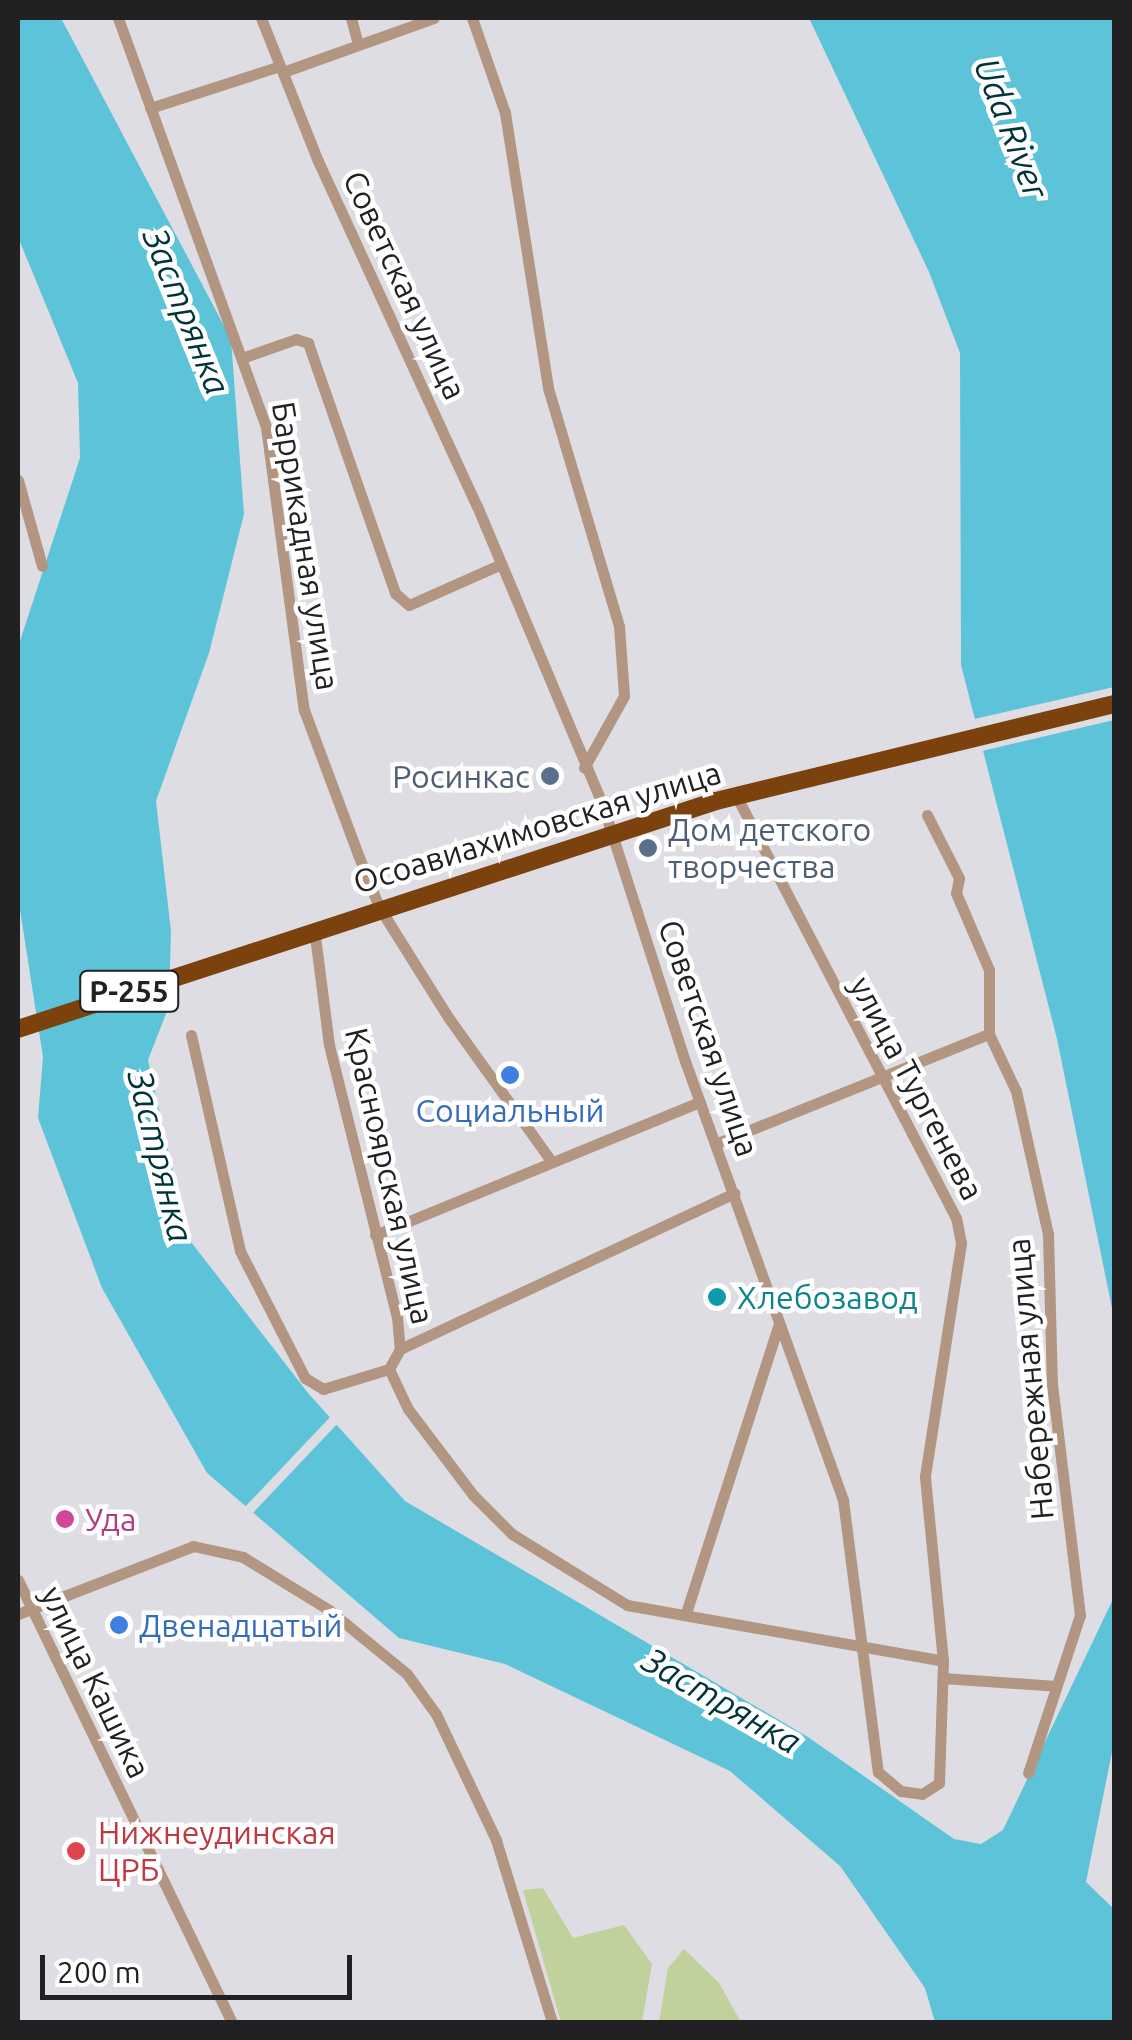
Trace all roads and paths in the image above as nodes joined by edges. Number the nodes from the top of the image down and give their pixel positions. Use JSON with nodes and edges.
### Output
{"nodes":[{"id":1,"x":118,"y":18,"type":"edge"},
{"id":2,"x":261,"y":18,"type":"edge"},
{"id":3,"x":350,"y":18,"type":"edge"},
{"id":4,"x":434,"y":18,"type":"edge"},
{"id":5,"x":472,"y":18,"type":"edge"},
{"id":6,"x":358,"y":44,"type":"junction"},
{"id":7,"x":280,"y":70,"type":"junction"},
{"id":8,"x":150,"y":108,"type":"junction"},
{"id":9,"x":242,"y":358,"type":"junction"},
{"id":10,"x":18,"y":480,"type":"edge"},
{"id":11,"x":501,"y":564,"type":"junction"},
{"id":12,"x":42,"y":566,"type":"dead end"},
{"id":13,"x":1114,"y":704,"type":"edge"},
{"id":14,"x":584,"y":768,"type":"junction"},
{"id":15,"x":736,"y":796,"type":"junction"},
{"id":16,"x":927,"y":815,"type":"dead end"},
{"id":17,"x":611,"y":832,"type":"junction"},
{"id":18,"x":379,"y":907,"type":"junction"},
{"id":19,"x":314,"y":928,"type":"junction"},
{"id":20,"x":19,"y":1029,"type":"edge"},
{"id":21,"x":990,"y":1034,"type":"junction"},
{"id":22,"x":191,"y":1035,"type":"dead end"},
{"id":23,"x":882,"y":1080,"type":"junction"},
{"id":24,"x":700,"y":1102,"type":"junction"},
{"id":25,"x":715,"y":1144,"type":"junction"},
{"id":26,"x":551,"y":1161,"type":"junction"},
{"id":27,"x":734,"y":1193,"type":"junction"},
{"id":28,"x":375,"y":1235,"type":"junction"},
{"id":29,"x":778,"y":1326,"type":"junction"},
{"id":30,"x":400,"y":1349,"type":"junction"},
{"id":31,"x":389,"y":1369,"type":"junction"},
{"id":32,"x":18,"y":1580,"type":"edge"},
{"id":33,"x":22,"y":1612,"type":"edge"},
{"id":34,"x":686,"y":1613,"type":"junction"},
{"id":35,"x":865,"y":1644,"type":"junction"},
{"id":36,"x":944,"y":1661,"type":"junction"},
{"id":37,"x":944,"y":1678,"type":"junction"},
{"id":38,"x":1056,"y":1686,"type":"junction"},
{"id":39,"x":1028,"y":1773,"type":"dead end"},
{"id":40,"x":939,"y":1783,"type":"joint"},
{"id":41,"x":232,"y":2022,"type":"edge"},
{"id":42,"x":552,"y":2022,"type":"edge"}],
"edges":[{"from":1,"to":8,"type":"street","name":"Баррикадная улица"},
{"from":2,"to":7,"type":"street","name":"Советская улица"},
{"from":3,"to":6,"type":"street"},
{"from":4,"to":6,"type":"street"},
{"from":5,"to":14,"type":"street"},
{"from":6,"to":7,"type":"street"},
{"from":7,"to":8,"type":"street"},
{"from":7,"to":11,"type":"street","name":"Советская улица"},
{"from":8,"to":9,"type":"street","name":"Баррикадная улица"},
{"from":9,"to":11,"type":"street"},
{"from":9,"to":18,"type":"street","name":"Баррикадная улица"},
{"from":10,"to":12,"type":"street"},
{"from":11,"to":14,"type":"street","name":"Советская улица"},
{"from":13,"to":15,"type":"highway","name":"Осоавиахимовская улица","number":"Р-255"},
{"from":14,"to":17,"type":"street","name":"Советская улица"},
{"from":15,"to":17,"type":"highway","name":"Осоавиахимовская улица","number":"Р-255"},
{"from":15,"to":23,"type":"street","name":"улица Тургенева"},
{"from":16,"to":21,"type":"street","name":"Набережная улица"},
{"from":17,"to":18,"type":"highway","name":"Осоавиахимовская улица","number":"Р-255"},
{"from":17,"to":24,"type":"street","name":"Советская улица"},
{"from":18,"to":19,"type":"highway","name":"Осоавиахимовская улица","number":"Р-255"},
{"from":18,"to":26,"type":"street","name":"Баррикадная улица"},
{"from":19,"to":20,"type":"highway","name":"Осоавиахимовская улица","number":"Р-255"},
{"from":19,"to":28,"type":"street","name":"Красноярская улица"},
{"from":21,"to":23,"type":"street"},
{"from":21,"to":38,"type":"street","name":"Набережная улица"},
{"from":22,"to":31,"type":"street"},
{"from":23,"to":25,"type":"street"},
{"from":23,"to":36,"type":"street","name":"улица Тургенева"},
{"from":24,"to":25,"type":"street","name":"Советская улица"},
{"from":24,"to":26,"type":"street"},
{"from":25,"to":27,"type":"street","name":"Советская улица"},
{"from":26,"to":28,"type":"street"},
{"from":27,"to":29,"type":"street","name":"Советская улица"},
{"from":27,"to":30,"type":"street"},
{"from":28,"to":30,"type":"street","name":"Красноярская улица"},
{"from":29,"to":34,"type":"street"},
{"from":29,"to":35,"type":"street","name":"Советская улица"},
{"from":30,"to":31,"type":"street","name":"Красноярская улица"},
{"from":31,"to":34,"type":"street","name":"Красноярская улица"},
{"from":32,"to":33,"type":"street","name":"улица Кашика"},
{"from":33,"to":41,"type":"street","name":"улица Кашика"},
{"from":33,"to":42,"type":"street"},
{"from":34,"to":35,"type":"street","name":"Красноярская улица"},
{"from":35,"to":36,"type":"street","name":"Красноярская улица"},
{"from":35,"to":40,"type":"street","name":"Советская улица"},
{"from":36,"to":37,"type":"street","name":"улица Тургенева"},
{"from":37,"to":38,"type":"street"},
{"from":37,"to":40,"type":"street","name":"улица Тургенева"},
{"from":38,"to":39,"type":"street","name":"Набережная улица"}]}
